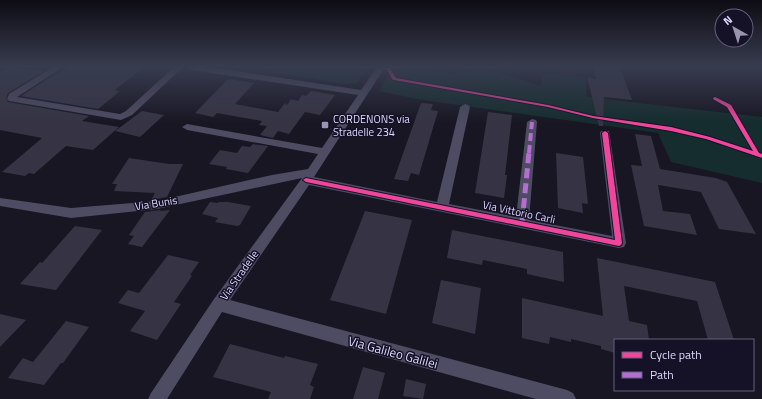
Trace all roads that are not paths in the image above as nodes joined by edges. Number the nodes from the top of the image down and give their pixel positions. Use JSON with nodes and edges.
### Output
{"nodes":[{"id":1,"x":29,"y":86,"type":"edge"},
{"id":2,"x":159,"y":86,"type":"edge"},
{"id":3,"x":315,"y":86,"type":"edge"},
{"id":4,"x":369,"y":86,"type":"edge"},
{"id":5,"x":364,"y":93,"type":"junction"},
{"id":6,"x":465,"y":107,"type":"dead end"},
{"id":7,"x":532,"y":122,"type":"dead end"},
{"id":8,"x":187,"y":127,"type":"dead end"},
{"id":9,"x":605,"y":133,"type":"dead end"},
{"id":10,"x":324,"y":152,"type":"junction"},
{"id":11,"x":309,"y":176,"type":"junction"},
{"id":12,"x":0,"y":202,"type":"edge"},
{"id":13,"x":442,"y":206,"type":"junction"},
{"id":14,"x":522,"y":223,"type":"junction"},
{"id":15,"x":218,"y":304,"type":"junction"},
{"id":16,"x":158,"y":399,"type":"edge"},
{"id":17,"x":567,"y":399,"type":"edge"}],
"edges":[{"from":1,"to":2,"type":"street"},
{"from":3,"to":5,"type":"street"},
{"from":4,"to":5,"type":"street","name":"Via Stradelle"},
{"from":5,"to":10,"type":"street","name":"Via Stradelle"},
{"from":6,"to":13,"type":"street"},
{"from":7,"to":14,"type":"street"},
{"from":8,"to":10,"type":"street"},
{"from":9,"to":14,"type":"street","name":"Via Vittorio Carli"},
{"from":10,"to":11,"type":"street","name":"Via Stradelle"},
{"from":11,"to":12,"type":"street","name":"Via Bunis"},
{"from":11,"to":13,"type":"street","name":"Via Vittorio Carli"},
{"from":11,"to":15,"type":"street","name":"Via Stradelle"},
{"from":13,"to":14,"type":"street","name":"Via Vittorio Carli"},
{"from":15,"to":16,"type":"street","name":"Via Stradelle"},
{"from":15,"to":17,"type":"street","name":"Via Galileo Galilei"}]}
